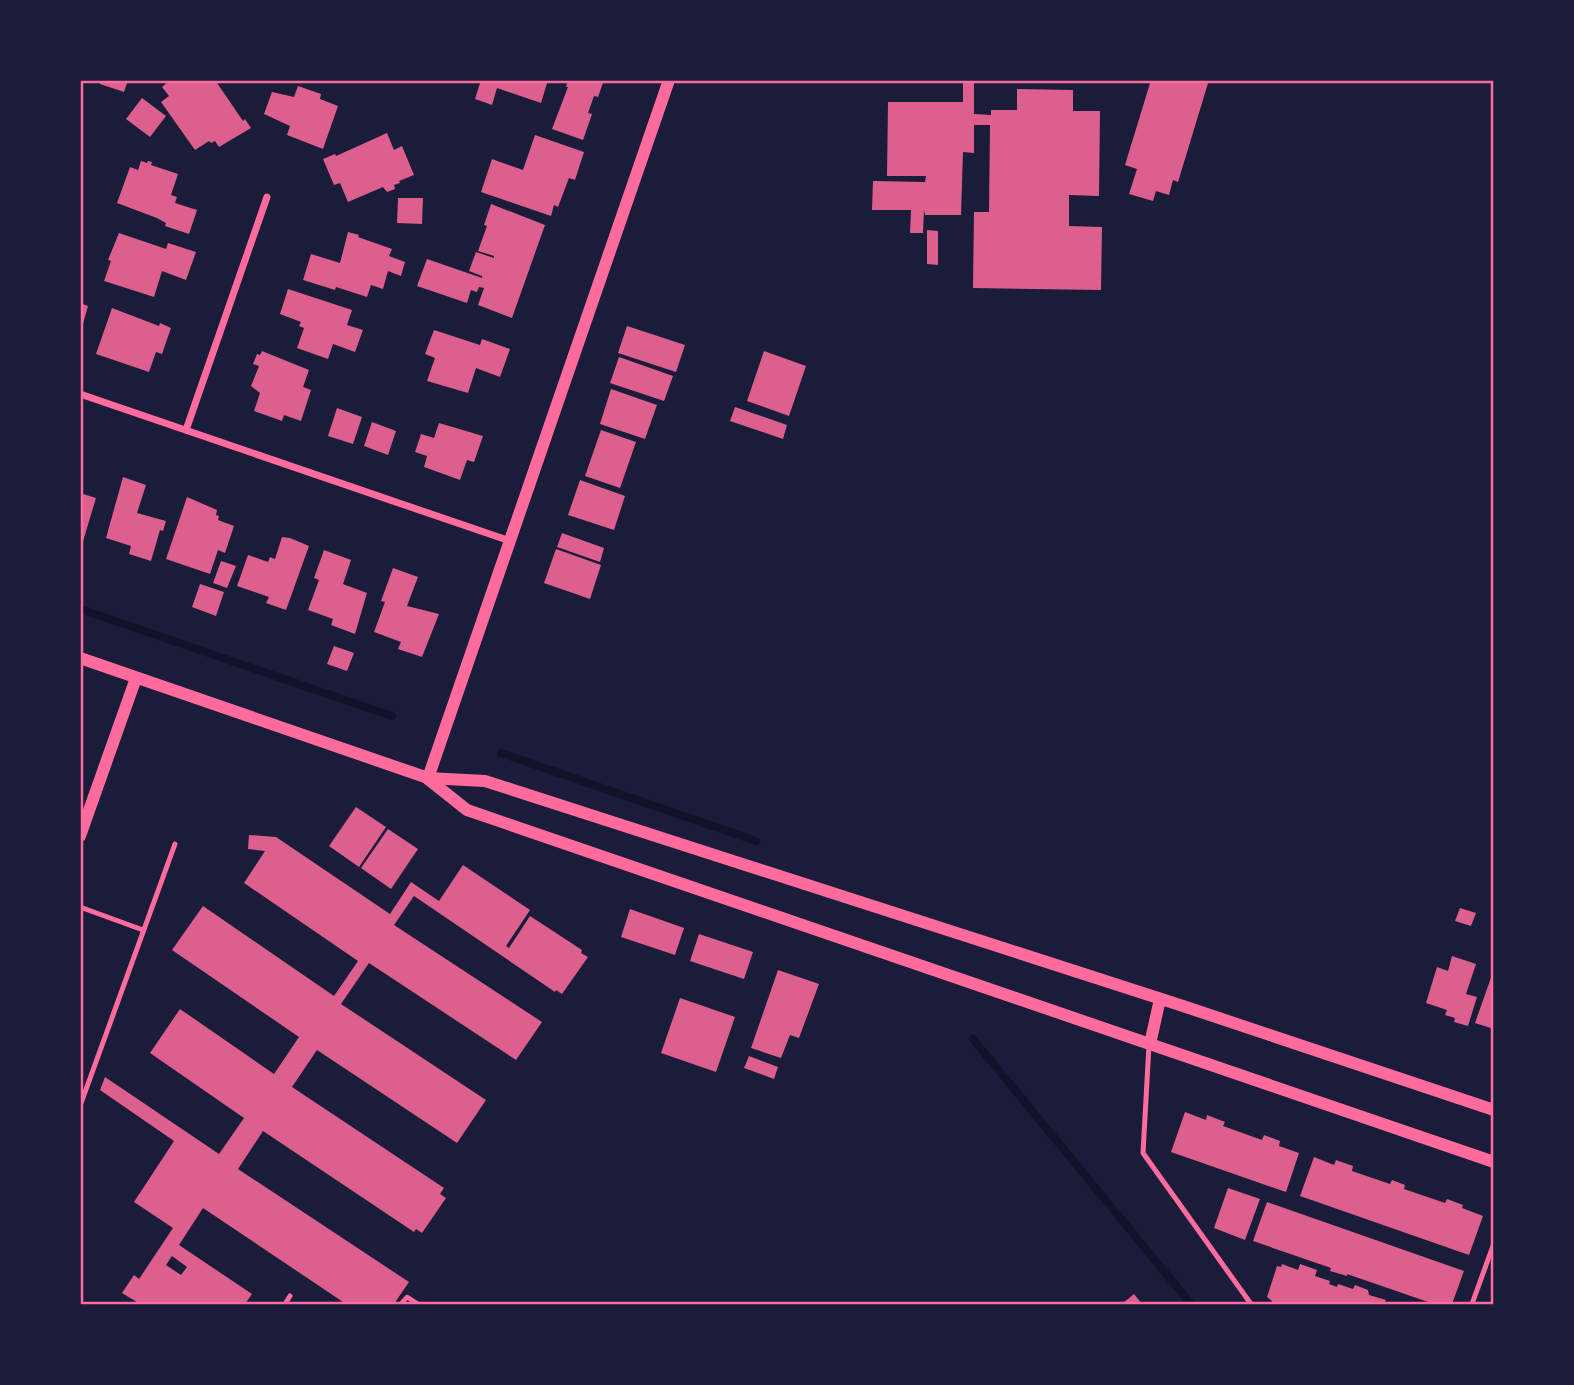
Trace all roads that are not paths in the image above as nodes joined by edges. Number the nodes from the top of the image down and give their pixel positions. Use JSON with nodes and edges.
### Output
{"nodes":[{"id":1,"x":669,"y":80,"type":"edge"},
{"id":2,"x":267,"y":197,"type":"dead end"},
{"id":3,"x":80,"y":394,"type":"edge"},
{"id":4,"x":186,"y":430,"type":"junction"},
{"id":5,"x":510,"y":541,"type":"junction"},
{"id":6,"x":80,"y":659,"type":"edge"},
{"id":7,"x":136,"y":678,"type":"junction"},
{"id":8,"x":428,"y":778,"type":"junction"},
{"id":9,"x":81,"y":834,"type":"edge"},
{"id":10,"x":175,"y":844,"type":"dead end"},
{"id":11,"x":80,"y":907,"type":"edge"},
{"id":12,"x":143,"y":930,"type":"junction"},
{"id":13,"x":1160,"y":999,"type":"junction"},
{"id":14,"x":1150,"y":1044,"type":"junction"},
{"id":15,"x":80,"y":1106,"type":"edge"},
{"id":16,"x":1493,"y":1110,"type":"edge"},
{"id":17,"x":1493,"y":1162,"type":"edge"},
{"id":18,"x":1493,"y":1243,"type":"edge"},
{"id":19,"x":290,"y":1296,"type":"dead end"},
{"id":20,"x":285,"y":1304,"type":"edge"},
{"id":21,"x":1251,"y":1304,"type":"edge"},
{"id":22,"x":1472,"y":1304,"type":"edge"}],
"edges":[{"from":1,"to":5,"type":"street"},
{"from":2,"to":4,"type":"street"},
{"from":3,"to":4,"type":"street"},
{"from":4,"to":5,"type":"street"},
{"from":5,"to":8,"type":"street"},
{"from":6,"to":7,"type":"street"},
{"from":7,"to":8,"type":"street"},
{"from":7,"to":9,"type":"street"},
{"from":8,"to":13,"type":"street"},
{"from":8,"to":14,"type":"street"},
{"from":10,"to":12,"type":"lane"},
{"from":11,"to":12,"type":"lane"},
{"from":12,"to":15,"type":"lane"},
{"from":13,"to":14,"type":"street"},
{"from":13,"to":16,"type":"street"},
{"from":14,"to":17,"type":"street"},
{"from":14,"to":21,"type":"lane"},
{"from":18,"to":22,"type":"lane"},
{"from":19,"to":20,"type":"lane"}]}
